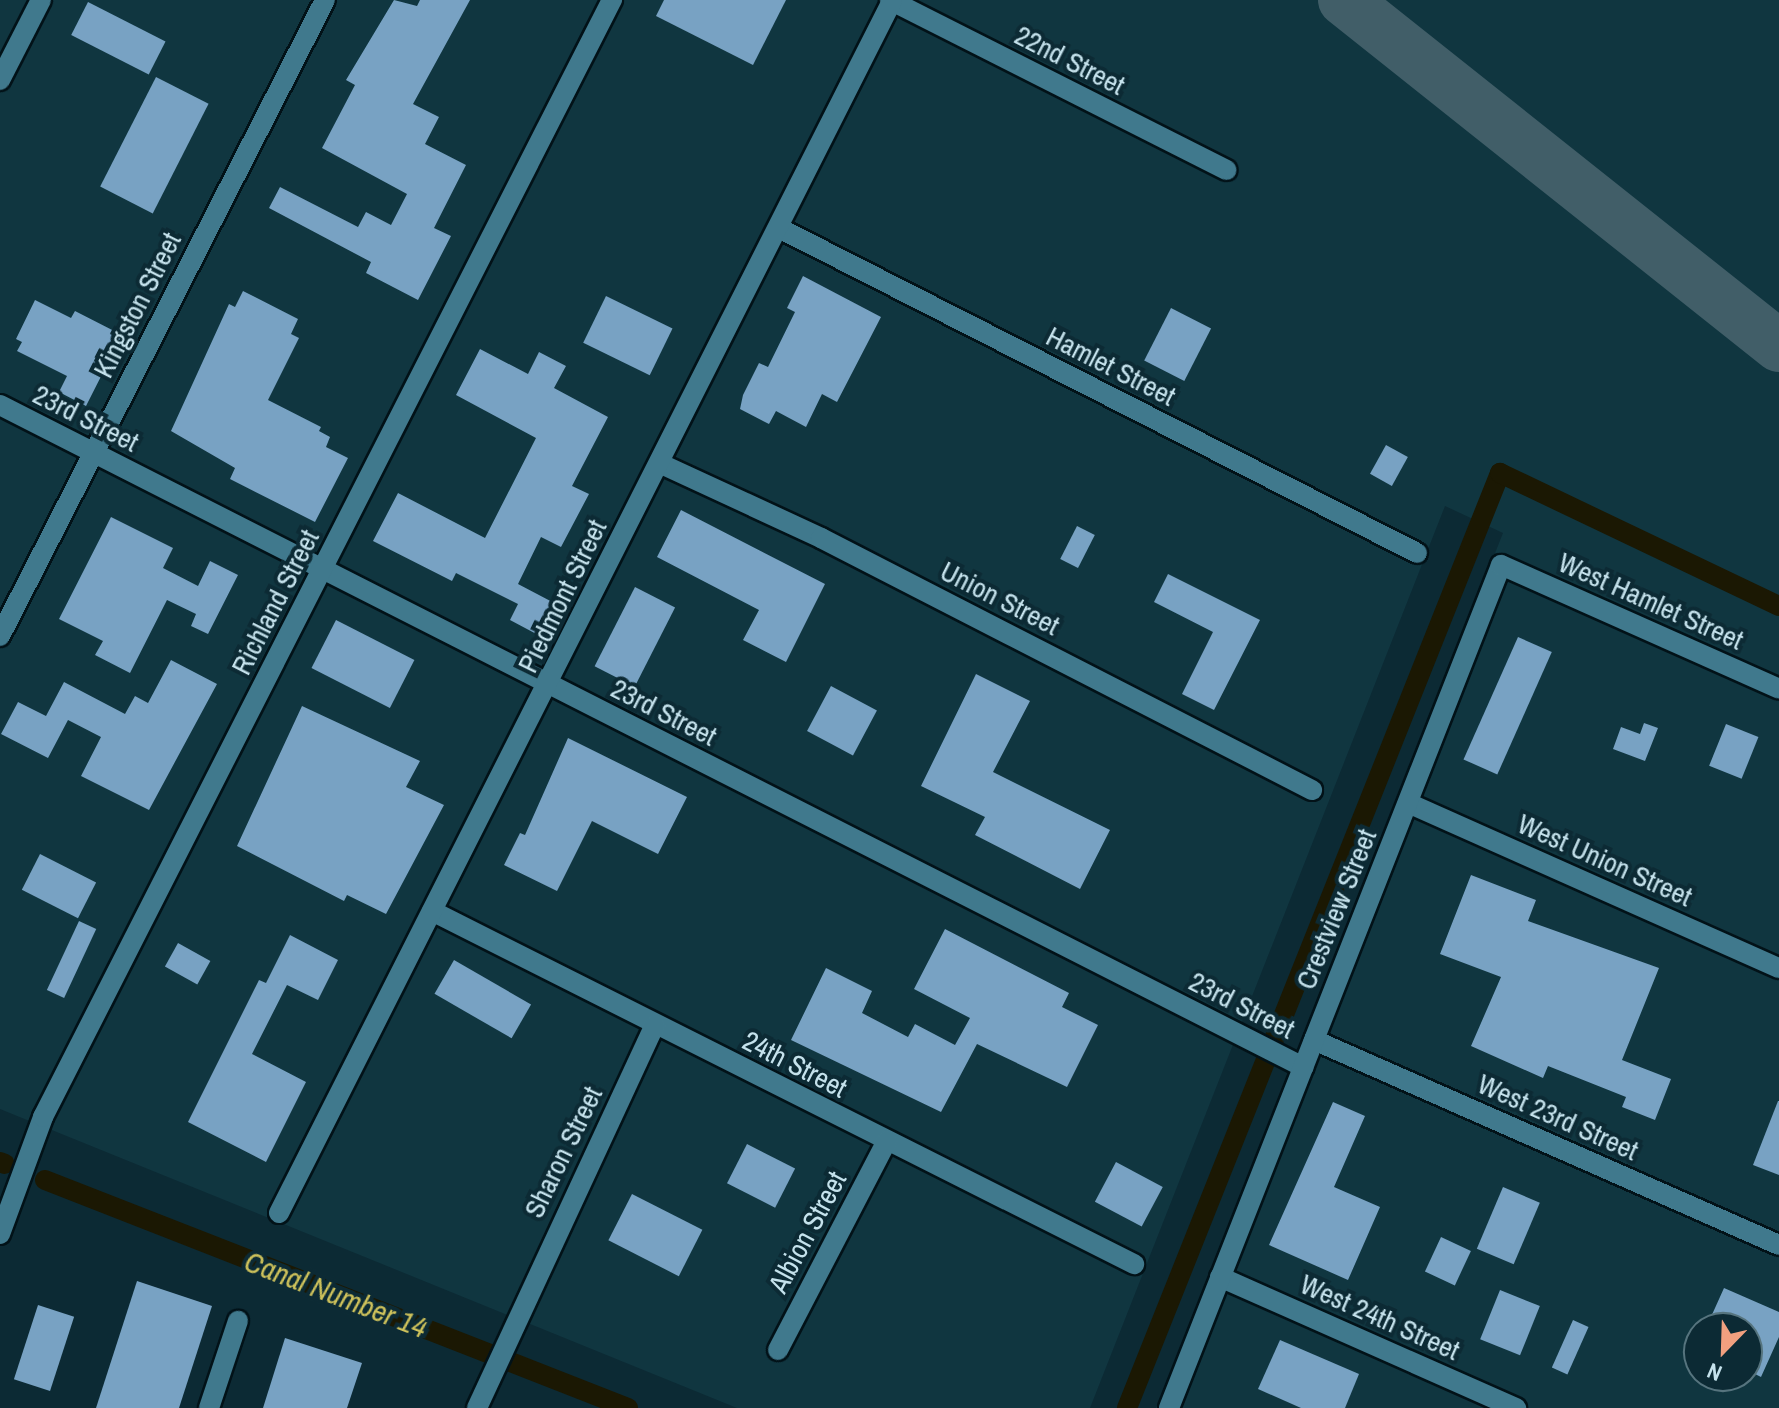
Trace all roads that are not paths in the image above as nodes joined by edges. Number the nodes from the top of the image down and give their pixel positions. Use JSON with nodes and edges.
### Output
{"nodes":[{"id":1,"x":41,"y":0,"type":"edge"},
{"id":2,"x":325,"y":0,"type":"edge"},
{"id":3,"x":612,"y":0,"type":"edge"},
{"id":4,"x":891,"y":1,"type":"edge"},
{"id":5,"x":0,"y":80,"type":"edge"},
{"id":6,"x":1226,"y":170,"type":"dead end"},
{"id":7,"x":779,"y":228,"type":"junction"},
{"id":8,"x":0,"y":405,"type":"edge"},
{"id":9,"x":93,"y":453,"type":"junction"},
{"id":10,"x":659,"y":463,"type":"junction"},
{"id":11,"x":1417,"y":553,"type":"dead end"},
{"id":12,"x":1501,"y":565,"type":"joint"},
{"id":13,"x":323,"y":571,"type":"junction"},
{"id":14,"x":0,"y":636,"type":"edge"},
{"id":15,"x":550,"y":686,"type":"junction"},
{"id":16,"x":1779,"y":689,"type":"edge"},
{"id":17,"x":1312,"y":790,"type":"dead end"},
{"id":18,"x":1408,"y":803,"type":"junction"},
{"id":19,"x":432,"y":911,"type":"junction"},
{"id":20,"x":1779,"y":968,"type":"edge"},
{"id":21,"x":655,"y":1025,"type":"junction"},
{"id":22,"x":1314,"y":1040,"type":"junction"},
{"id":23,"x":1294,"y":1063,"type":"junction"},
{"id":24,"x":887,"y":1141,"type":"junction"},
{"id":25,"x":279,"y":1213,"type":"dead end"},
{"id":26,"x":0,"y":1234,"type":"edge"},
{"id":27,"x":1779,"y":1245,"type":"edge"},
{"id":28,"x":1134,"y":1264,"type":"dead end"},
{"id":29,"x":1220,"y":1277,"type":"junction"},
{"id":30,"x":238,"y":1321,"type":"dead end"},
{"id":31,"x":778,"y":1350,"type":"dead end"},
{"id":32,"x":209,"y":1408,"type":"edge"},
{"id":33,"x":477,"y":1408,"type":"edge"},
{"id":34,"x":1169,"y":1408,"type":"edge"},
{"id":35,"x":1516,"y":1408,"type":"edge"}],
"edges":[{"from":1,"to":5,"type":"street"},
{"from":2,"to":9,"type":"street","name":"Kingston Street"},
{"from":3,"to":13,"type":"street","name":"Richland Street"},
{"from":4,"to":6,"type":"street","name":"22nd Street"},
{"from":4,"to":7,"type":"street","name":"Piedmont Street"},
{"from":7,"to":10,"type":"street","name":"Piedmont Street"},
{"from":7,"to":11,"type":"street","name":"Hamlet Street"},
{"from":8,"to":9,"type":"street","name":"23rd Street"},
{"from":9,"to":13,"type":"street","name":"23rd Street"},
{"from":9,"to":14,"type":"street","name":"Kingston Street"},
{"from":10,"to":15,"type":"street","name":"Piedmont Street"},
{"from":10,"to":17,"type":"street","name":"Union Street"},
{"from":12,"to":16,"type":"street","name":"West Hamlet Street"},
{"from":12,"to":18,"type":"street","name":"Crestview Street"},
{"from":13,"to":15,"type":"street","name":"23rd Street"},
{"from":13,"to":26,"type":"street","name":"Richland Street"},
{"from":15,"to":19,"type":"street","name":"Piedmont Street"},
{"from":15,"to":23,"type":"street","name":"23rd Street"},
{"from":18,"to":20,"type":"street","name":"West Union Street"},
{"from":18,"to":22,"type":"street","name":"Crestview Street"},
{"from":19,"to":21,"type":"street","name":"24th Street"},
{"from":19,"to":25,"type":"street","name":"Piedmont Street"},
{"from":21,"to":24,"type":"street","name":"24th Street"},
{"from":21,"to":33,"type":"street","name":"Sharon Street"},
{"from":22,"to":23,"type":"street","name":"Crestview Street"},
{"from":22,"to":27,"type":"street","name":"West 23rd Street"},
{"from":23,"to":29,"type":"street","name":"Crestview Street"},
{"from":24,"to":28,"type":"street","name":"24th Street"},
{"from":24,"to":31,"type":"street","name":"Albion Street"},
{"from":29,"to":34,"type":"street","name":"Crestview Street"},
{"from":29,"to":35,"type":"street","name":"West 24th Street"},
{"from":30,"to":32,"type":"street"}]}
